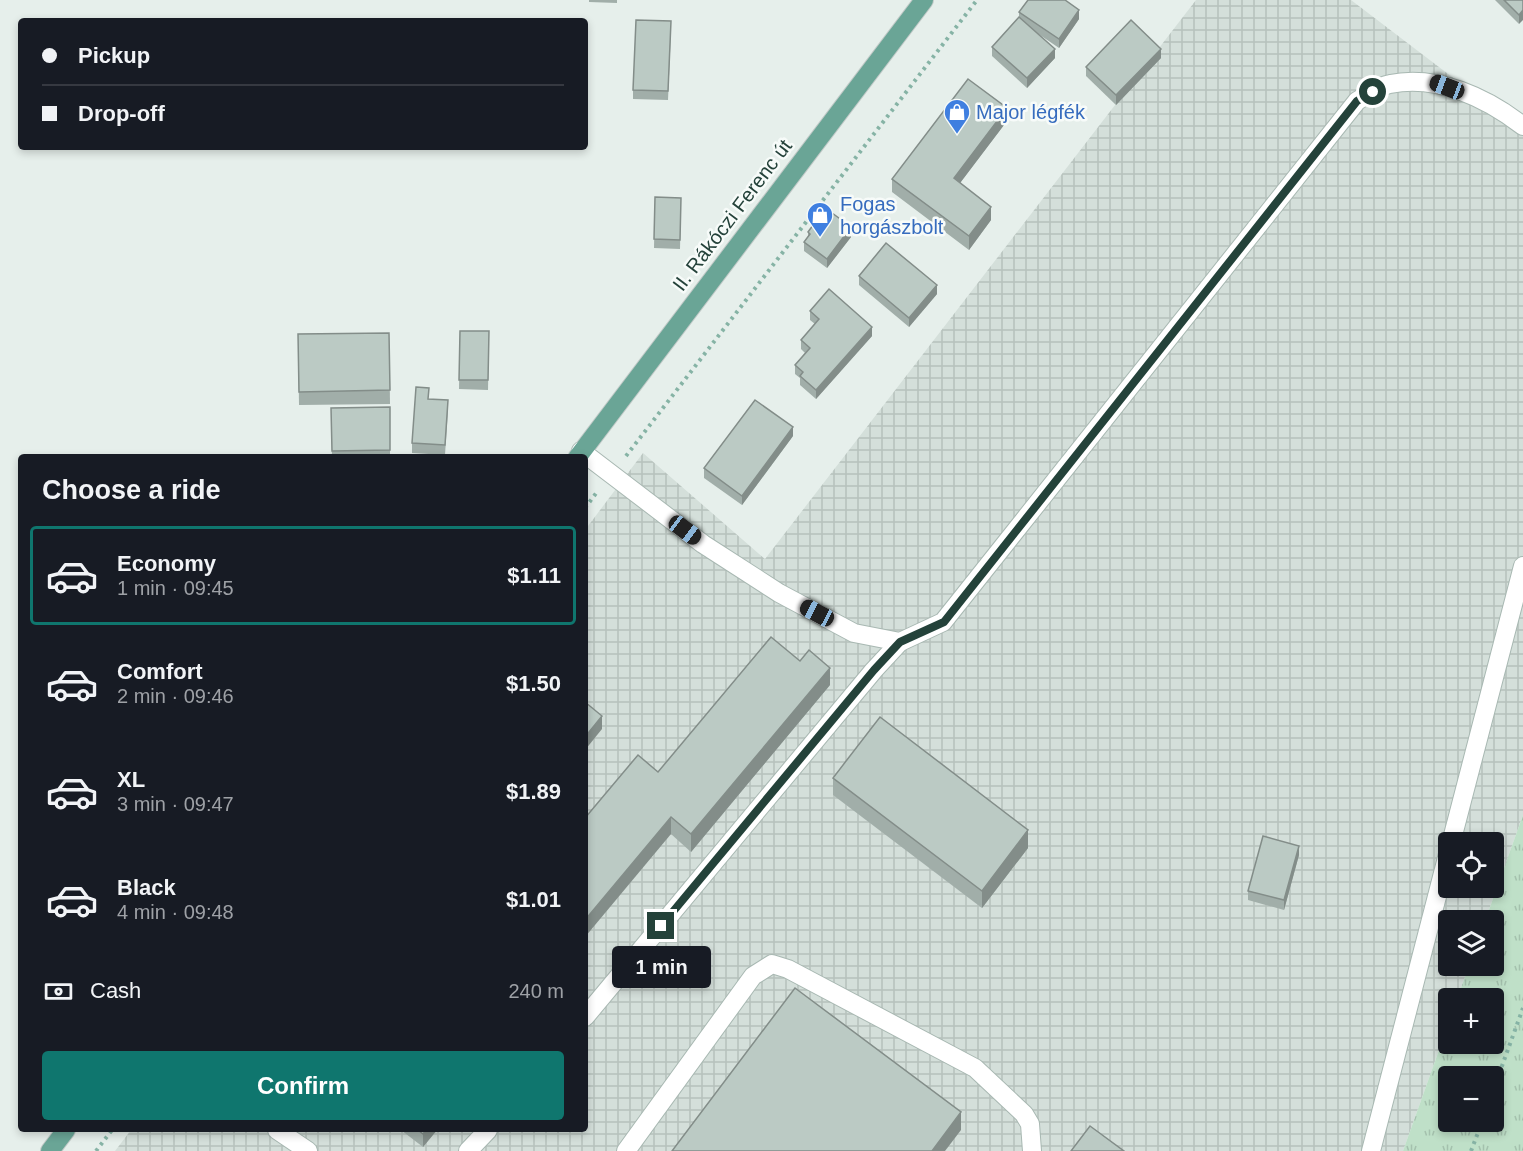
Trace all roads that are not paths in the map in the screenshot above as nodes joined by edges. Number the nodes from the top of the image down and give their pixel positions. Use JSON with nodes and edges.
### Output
{"nodes":[{"id":1,"x":924,"y":0,"type":"edge"},
{"id":2,"x":1523,"y":126,"type":"edge"},
{"id":3,"x":579,"y":454,"type":"edge"},
{"id":4,"x":588,"y":460,"type":"edge"},
{"id":5,"x":1523,"y":566,"type":"edge"},
{"id":6,"x":900,"y":642,"type":"junction"},
{"id":7,"x":1454,"y":832,"type":"edge"},
{"id":8,"x":1438,"y":892,"type":"edge"},
{"id":9,"x":588,"y":1013,"type":"edge"},
{"id":10,"x":64,"y":1132,"type":"edge"},
{"id":11,"x":486,"y":1132,"type":"edge"},
{"id":12,"x":283,"y":1137,"type":"edge"},
{"id":13,"x":50,"y":1151,"type":"edge"},
{"id":14,"x":308,"y":1151,"type":"edge"},
{"id":15,"x":468,"y":1151,"type":"edge"},
{"id":16,"x":626,"y":1151,"type":"edge"},
{"id":17,"x":1032,"y":1151,"type":"edge"},
{"id":18,"x":1371,"y":1151,"type":"edge"}],
"edges":[{"from":1,"to":3,"type":"main road","name":"II. Rákóczi Ferenc út"},
{"from":2,"to":6,"type":"lane"},
{"from":4,"to":6,"type":"lane"},
{"from":5,"to":7,"type":"lane"},
{"from":6,"to":9,"type":"lane"},
{"from":8,"to":18,"type":"lane"},
{"from":10,"to":13,"type":"main road"},
{"from":11,"to":15,"type":"lane"},
{"from":12,"to":14,"type":"lane"},
{"from":16,"to":17,"type":"lane"}]}
